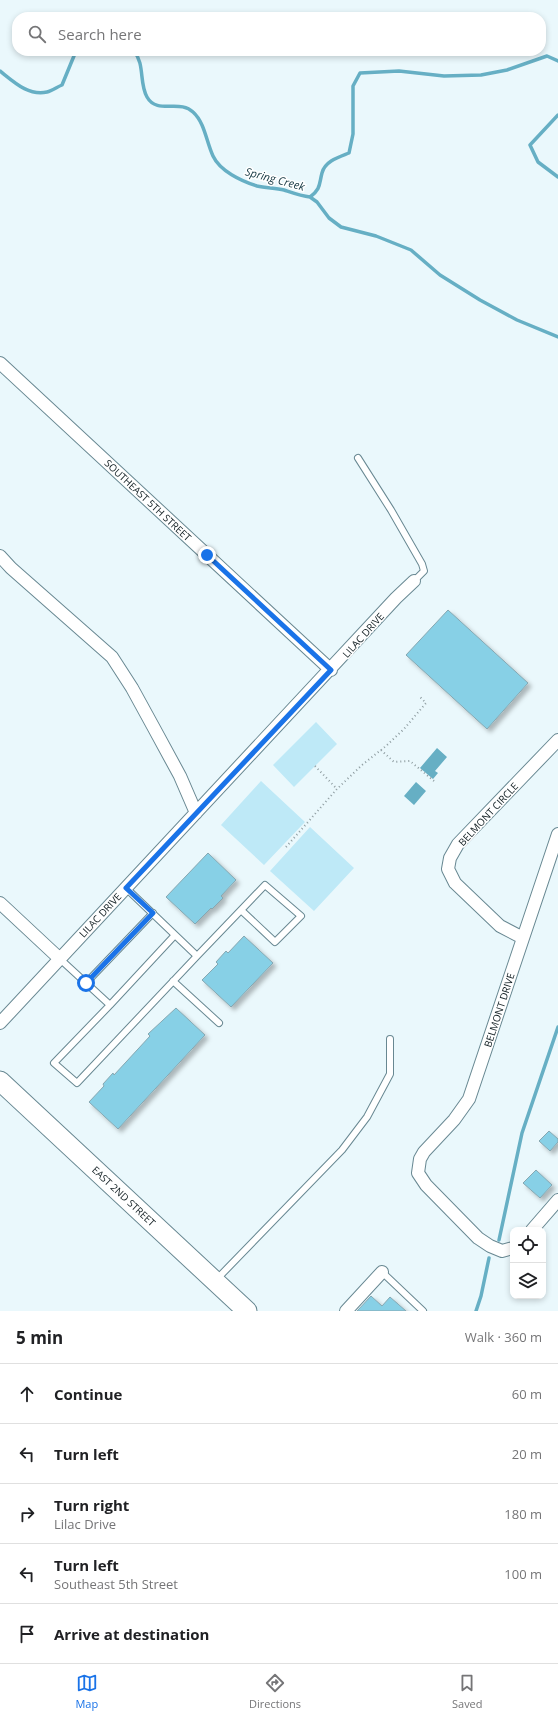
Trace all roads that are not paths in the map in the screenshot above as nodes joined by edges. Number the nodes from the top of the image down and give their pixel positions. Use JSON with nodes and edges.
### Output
{"nodes":[{"id":1,"x":0,"y":363,"type":"edge"},
{"id":2,"x":358,"y":458,"type":"dead end"},
{"id":3,"x":0,"y":556,"type":"edge"},
{"id":4,"x":414,"y":581,"type":"joint"},
{"id":5,"x":331,"y":670,"type":"junction"},
{"id":6,"x":558,"y":740,"type":"edge"},
{"id":7,"x":196,"y":813,"type":"junction"},
{"id":8,"x":558,"y":834,"type":"edge"},
{"id":9,"x":126,"y":888,"type":"junction"},
{"id":10,"x":1,"y":907,"type":"edge"},
{"id":11,"x":241,"y":910,"type":"junction"},
{"id":12,"x":153,"y":913,"type":"junction"},
{"id":13,"x":175,"y":934,"type":"junction"},
{"id":14,"x":523,"y":938,"type":"junction"},
{"id":15,"x":197,"y":956,"type":"junction"},
{"id":16,"x":60,"y":958,"type":"junction"},
{"id":17,"x":173,"y":981,"type":"junction"},
{"id":18,"x":86,"y":983,"type":"junction"},
{"id":19,"x":110,"y":1005,"type":"junction"},
{"id":20,"x":0,"y":1023,"type":"edge"},
{"id":21,"x":219,"y":1023,"type":"dead end"},
{"id":22,"x":390,"y":1039,"type":"dead end"},
{"id":23,"x":0,"y":1081,"type":"edge"},
{"id":24,"x":558,"y":1200,"type":"edge"},
{"id":25,"x":535,"y":1227,"type":"edge"},
{"id":26,"x":507,"y":1250,"type":"edge"},
{"id":27,"x":382,"y":1272,"type":"joint"},
{"id":28,"x":214,"y":1281,"type":"junction"},
{"id":29,"x":247,"y":1311,"type":"edge"},
{"id":30,"x":346,"y":1311,"type":"edge"},
{"id":31,"x":424,"y":1311,"type":"edge"}],
"edges":[{"from":1,"to":5,"type":"street","name":"SOUTHEAST 5TH STREET"},
{"from":2,"to":4,"type":"lane","name":"LILAC DRIVE"},
{"from":3,"to":7,"type":"street"},
{"from":4,"to":5,"type":"street","name":"LILAC DRIVE"},
{"from":5,"to":7,"type":"street","name":"LILAC DRIVE"},
{"from":6,"to":14,"type":"street","name":"BELMONT CIRCLE"},
{"from":7,"to":9,"type":"street","name":"LILAC DRIVE"},
{"from":8,"to":14,"type":"street","name":"BELMONT DRIVE"},
{"from":9,"to":12,"type":"lane"},
{"from":9,"to":16,"type":"street","name":"LILAC DRIVE"},
{"from":10,"to":16,"type":"street"},
{"from":11,"to":11,"type":"lane"},
{"from":11,"to":15,"type":"lane"},
{"from":12,"to":13,"type":"lane"},
{"from":12,"to":18,"type":"lane"},
{"from":13,"to":15,"type":"lane"},
{"from":13,"to":19,"type":"lane"},
{"from":14,"to":26,"type":"street","name":"BELMONT DRIVE"},
{"from":15,"to":17,"type":"lane"},
{"from":16,"to":18,"type":"lane"},
{"from":16,"to":20,"type":"street","name":"LILAC DRIVE"},
{"from":17,"to":19,"type":"lane"},
{"from":17,"to":21,"type":"lane"},
{"from":18,"to":19,"type":"lane"},
{"from":22,"to":28,"type":"lane"},
{"from":23,"to":28,"type":"main road","name":"EAST 2ND STREET"},
{"from":24,"to":25,"type":"street"},
{"from":27,"to":30,"type":"street"},
{"from":27,"to":31,"type":"lane"},
{"from":28,"to":29,"type":"main road","name":"EAST 2ND STREET"}]}
